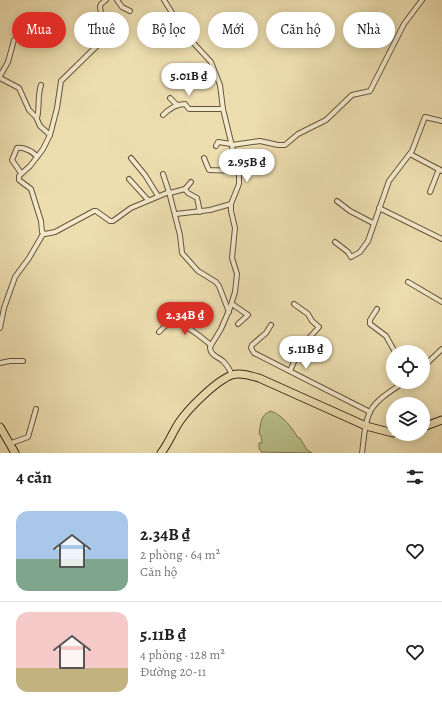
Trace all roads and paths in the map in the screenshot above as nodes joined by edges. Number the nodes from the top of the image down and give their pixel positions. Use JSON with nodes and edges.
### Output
{"nodes":[{"id":1,"x":106,"y":0,"type":"edge"},
{"id":2,"x":117,"y":0,"type":"edge"},
{"id":3,"x":164,"y":0,"type":"edge"},
{"id":4,"x":422,"y":0,"type":"edge"},
{"id":5,"x":130,"y":11,"type":"dead end"},
{"id":6,"x":172,"y":12,"type":"edge"},
{"id":7,"x":12,"y":47,"type":"edge"},
{"id":8,"x":198,"y":48,"type":"edge"},
{"id":9,"x":0,"y":77,"type":"edge"},
{"id":10,"x":40,"y":85,"type":"dead end"},
{"id":11,"x":170,"y":98,"type":"dead end"},
{"id":12,"x":177,"y":105,"type":"junction"},
{"id":13,"x":223,"y":109,"type":"junction"},
{"id":14,"x":163,"y":115,"type":"dead end"},
{"id":15,"x":36,"y":118,"type":"junction"},
{"id":16,"x":442,"y":121,"type":"edge"},
{"id":17,"x":50,"y":135,"type":"junction"},
{"id":18,"x":231,"y":145,"type":"junction"},
{"id":19,"x":216,"y":146,"type":"dead end"},
{"id":20,"x":410,"y":154,"type":"junction"},
{"id":21,"x":37,"y":157,"type":"junction"},
{"id":22,"x":131,"y":158,"type":"dead end"},
{"id":23,"x":204,"y":158,"type":"dead end"},
{"id":24,"x":440,"y":170,"type":"edge"},
{"id":25,"x":238,"y":171,"type":"junction"},
{"id":26,"x":22,"y":173,"type":"junction"},
{"id":27,"x":163,"y":174,"type":"dead end"},
{"id":28,"x":129,"y":179,"type":"dead end"},
{"id":29,"x":191,"y":182,"type":"dead end"},
{"id":30,"x":185,"y":189,"type":"junction"},
{"id":31,"x":430,"y":192,"type":"dead end"},
{"id":32,"x":169,"y":193,"type":"junction"},
{"id":33,"x":158,"y":196,"type":"junction"},
{"id":34,"x":148,"y":200,"type":"junction"},
{"id":35,"x":338,"y":201,"type":"dead end"},
{"id":36,"x":231,"y":204,"type":"junction"},
{"id":37,"x":379,"y":208,"type":"junction"},
{"id":38,"x":200,"y":212,"type":"junction"},
{"id":39,"x":176,"y":214,"type":"junction"},
{"id":40,"x":373,"y":224,"type":"junction"},
{"id":41,"x":43,"y":234,"type":"junction"},
{"id":42,"x":442,"y":239,"type":"edge"},
{"id":43,"x":335,"y":242,"type":"dead end"},
{"id":44,"x":408,"y":282,"type":"dead end"},
{"id":45,"x":442,"y":302,"type":"edge"},
{"id":46,"x":232,"y":304,"type":"junction"},
{"id":47,"x":294,"y":304,"type":"dead end"},
{"id":48,"x":376,"y":309,"type":"dead end"},
{"id":49,"x":229,"y":312,"type":"junction"},
{"id":50,"x":238,"y":324,"type":"dead end"},
{"id":51,"x":271,"y":325,"type":"dead end"},
{"id":52,"x":0,"y":328,"type":"edge"},
{"id":53,"x":159,"y":332,"type":"dead end"},
{"id":54,"x":211,"y":345,"type":"junction"},
{"id":55,"x":391,"y":345,"type":"edge"},
{"id":56,"x":442,"y":349,"type":"edge"},
{"id":57,"x":430,"y":360,"type":"edge"},
{"id":58,"x":23,"y":362,"type":"dead end"},
{"id":59,"x":0,"y":363,"type":"edge"},
{"id":60,"x":290,"y":371,"type":"junction"},
{"id":61,"x":232,"y":375,"type":"junction"},
{"id":62,"x":395,"y":389,"type":"edge"},
{"id":63,"x":36,"y":409,"type":"dead end"},
{"id":64,"x":370,"y":412,"type":"junction"},
{"id":65,"x":442,"y":420,"type":"edge"},
{"id":66,"x":430,"y":424,"type":"edge"},
{"id":67,"x":366,"y":426,"type":"junction"},
{"id":68,"x":0,"y":427,"type":"edge"},
{"id":69,"x":386,"y":431,"type":"edge"},
{"id":70,"x":9,"y":444,"type":"junction"},
{"id":71,"x":164,"y":452,"type":"edge"},
{"id":72,"x":15,"y":453,"type":"edge"},
{"id":73,"x":362,"y":453,"type":"edge"}],
"edges":[{"from":1,"to":17,"type":"street"},
{"from":2,"to":5,"type":"street"},
{"from":3,"to":6,"type":"street"},
{"from":4,"to":18,"type":"street"},
{"from":7,"to":9,"type":"street"},
{"from":8,"to":13,"type":"street"},
{"from":9,"to":15,"type":"street"},
{"from":10,"to":15,"type":"street"},
{"from":11,"to":12,"type":"street"},
{"from":12,"to":13,"type":"street"},
{"from":12,"to":14,"type":"street"},
{"from":13,"to":18,"type":"street"},
{"from":15,"to":17,"type":"street"},
{"from":16,"to":20,"type":"street"},
{"from":17,"to":21,"type":"street"},
{"from":18,"to":19,"type":"street"},
{"from":18,"to":25,"type":"street"},
{"from":20,"to":24,"type":"street"},
{"from":20,"to":37,"type":"street"},
{"from":21,"to":26,"type":"street"},
{"from":21,"to":26,"type":"street"},
{"from":22,"to":33,"type":"street"},
{"from":23,"to":25,"type":"street"},
{"from":24,"to":31,"type":"street"},
{"from":25,"to":36,"type":"street"},
{"from":26,"to":41,"type":"street"},
{"from":27,"to":32,"type":"street"},
{"from":28,"to":34,"type":"street"},
{"from":29,"to":30,"type":"street"},
{"from":30,"to":32,"type":"street"},
{"from":30,"to":38,"type":"street"},
{"from":32,"to":33,"type":"street"},
{"from":32,"to":39,"type":"street"},
{"from":33,"to":34,"type":"street"},
{"from":34,"to":41,"type":"street"},
{"from":35,"to":40,"type":"street"},
{"from":36,"to":38,"type":"street"},
{"from":36,"to":46,"type":"street"},
{"from":37,"to":40,"type":"street"},
{"from":37,"to":42,"type":"street"},
{"from":38,"to":39,"type":"street"},
{"from":39,"to":49,"type":"street"},
{"from":40,"to":43,"type":"street"},
{"from":41,"to":52,"type":"street"},
{"from":44,"to":45,"type":"street"},
{"from":46,"to":49,"type":"street"},
{"from":46,"to":50,"type":"street"},
{"from":47,"to":60,"type":"street"},
{"from":48,"to":55,"type":"street"},
{"from":49,"to":54,"type":"street"},
{"from":51,"to":60,"type":"street"},
{"from":53,"to":54,"type":"street"},
{"from":54,"to":61,"type":"street"},
{"from":56,"to":57,"type":"street"},
{"from":58,"to":59,"type":"street"},
{"from":60,"to":64,"type":"street"},
{"from":61,"to":67,"type":"highway"},
{"from":61,"to":71,"type":"highway"},
{"from":62,"to":64,"type":"street"},
{"from":63,"to":70,"type":"street"},
{"from":64,"to":67,"type":"street"},
{"from":65,"to":66,"type":"highway"},
{"from":67,"to":69,"type":"highway"},
{"from":67,"to":73,"type":"street"},
{"from":68,"to":70,"type":"highway"},
{"from":70,"to":72,"type":"highway"}]}
